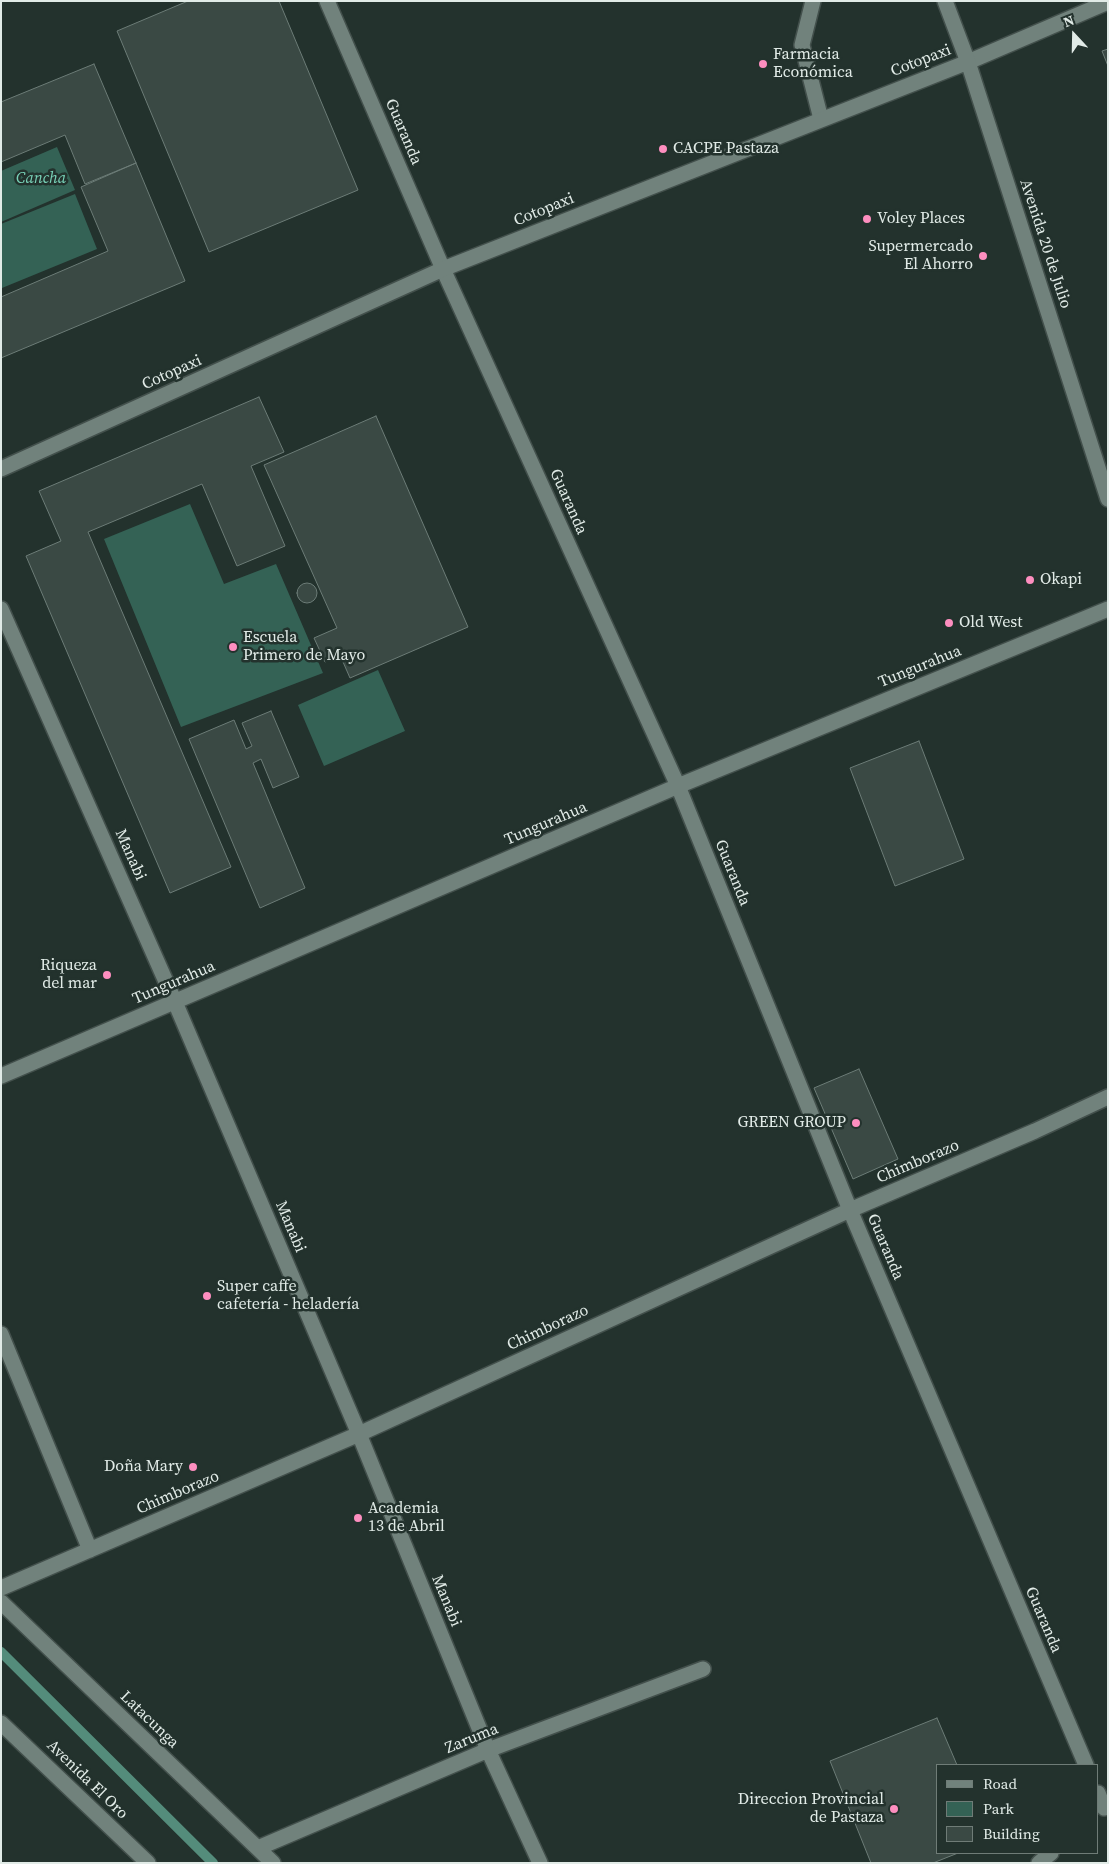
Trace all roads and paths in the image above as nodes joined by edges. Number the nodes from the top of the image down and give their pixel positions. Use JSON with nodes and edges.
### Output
{"nodes":[{"id":1,"x":327,"y":1,"type":"edge"},
{"id":2,"x":813,"y":1,"type":"edge"},
{"id":3,"x":946,"y":1,"type":"edge"},
{"id":4,"x":1108,"y":2,"type":"edge"},
{"id":5,"x":968,"y":62,"type":"junction"},
{"id":6,"x":821,"y":119,"type":"junction"},
{"id":7,"x":443,"y":269,"type":"junction"},
{"id":8,"x":1,"y":469,"type":"edge"},
{"id":9,"x":1108,"y":499,"type":"edge"},
{"id":10,"x":1,"y":609,"type":"edge"},
{"id":11,"x":1108,"y":609,"type":"edge"},
{"id":12,"x":678,"y":786,"type":"junction"},
{"id":13,"x":175,"y":1002,"type":"junction"},
{"id":14,"x":1,"y":1076,"type":"edge"},
{"id":15,"x":1108,"y":1097,"type":"edge"},
{"id":16,"x":850,"y":1210,"type":"junction"},
{"id":17,"x":1,"y":1334,"type":"edge"},
{"id":18,"x":359,"y":1434,"type":"junction"},
{"id":19,"x":90,"y":1550,"type":"junction"},
{"id":20,"x":1,"y":1588,"type":"edge"},
{"id":21,"x":1,"y":1602,"type":"edge"},
{"id":22,"x":703,"y":1669,"type":"dead end"},
{"id":23,"x":1,"y":1723,"type":"edge"},
{"id":24,"x":488,"y":1750,"type":"junction"},
{"id":25,"x":1086,"y":1764,"type":"edge"},
{"id":26,"x":1099,"y":1796,"type":"edge"},
{"id":27,"x":1103,"y":1809,"type":"edge"},
{"id":28,"x":258,"y":1848,"type":"junction"},
{"id":29,"x":1050,"y":1854,"type":"edge"},
{"id":30,"x":148,"y":1863,"type":"edge"},
{"id":31,"x":273,"y":1863,"type":"edge"},
{"id":32,"x":540,"y":1863,"type":"edge"},
{"id":33,"x":1039,"y":1863,"type":"edge"}],
"edges":[{"from":1,"to":7,"type":"street","name":"Guaranda"},
{"from":2,"to":6,"type":"street"},
{"from":3,"to":5,"type":"street","name":"Avenida 20 de Julio"},
{"from":4,"to":5,"type":"street","name":"Cotopaxi"},
{"from":5,"to":6,"type":"street","name":"Cotopaxi"},
{"from":5,"to":9,"type":"street","name":"Avenida 20 de Julio"},
{"from":6,"to":7,"type":"street","name":"Cotopaxi"},
{"from":7,"to":8,"type":"street","name":"Cotopaxi"},
{"from":7,"to":12,"type":"street","name":"Guaranda"},
{"from":10,"to":13,"type":"street","name":"Manabi"},
{"from":11,"to":12,"type":"street","name":"Tungurahua"},
{"from":12,"to":13,"type":"street","name":"Tungurahua"},
{"from":12,"to":16,"type":"street","name":"Guaranda"},
{"from":13,"to":14,"type":"street","name":"Tungurahua"},
{"from":13,"to":18,"type":"street","name":"Manabi"},
{"from":15,"to":16,"type":"street","name":"Chimborazo"},
{"from":16,"to":18,"type":"street","name":"Chimborazo"},
{"from":16,"to":25,"type":"street","name":"Guaranda"},
{"from":17,"to":19,"type":"street"},
{"from":18,"to":19,"type":"street","name":"Chimborazo"},
{"from":18,"to":24,"type":"street","name":"Manabi"},
{"from":19,"to":20,"type":"street","name":"Chimborazo"},
{"from":21,"to":28,"type":"street","name":"Latacunga"},
{"from":22,"to":24,"type":"street","name":"Zaruma"},
{"from":23,"to":30,"type":"street","name":"Avenida El Oro"},
{"from":24,"to":28,"type":"street","name":"Zaruma"},
{"from":24,"to":32,"type":"street","name":"Manabi"},
{"from":26,"to":27,"type":"street"},
{"from":28,"to":31,"type":"street","name":"Latacunga"},
{"from":29,"to":33,"type":"street"}]}
